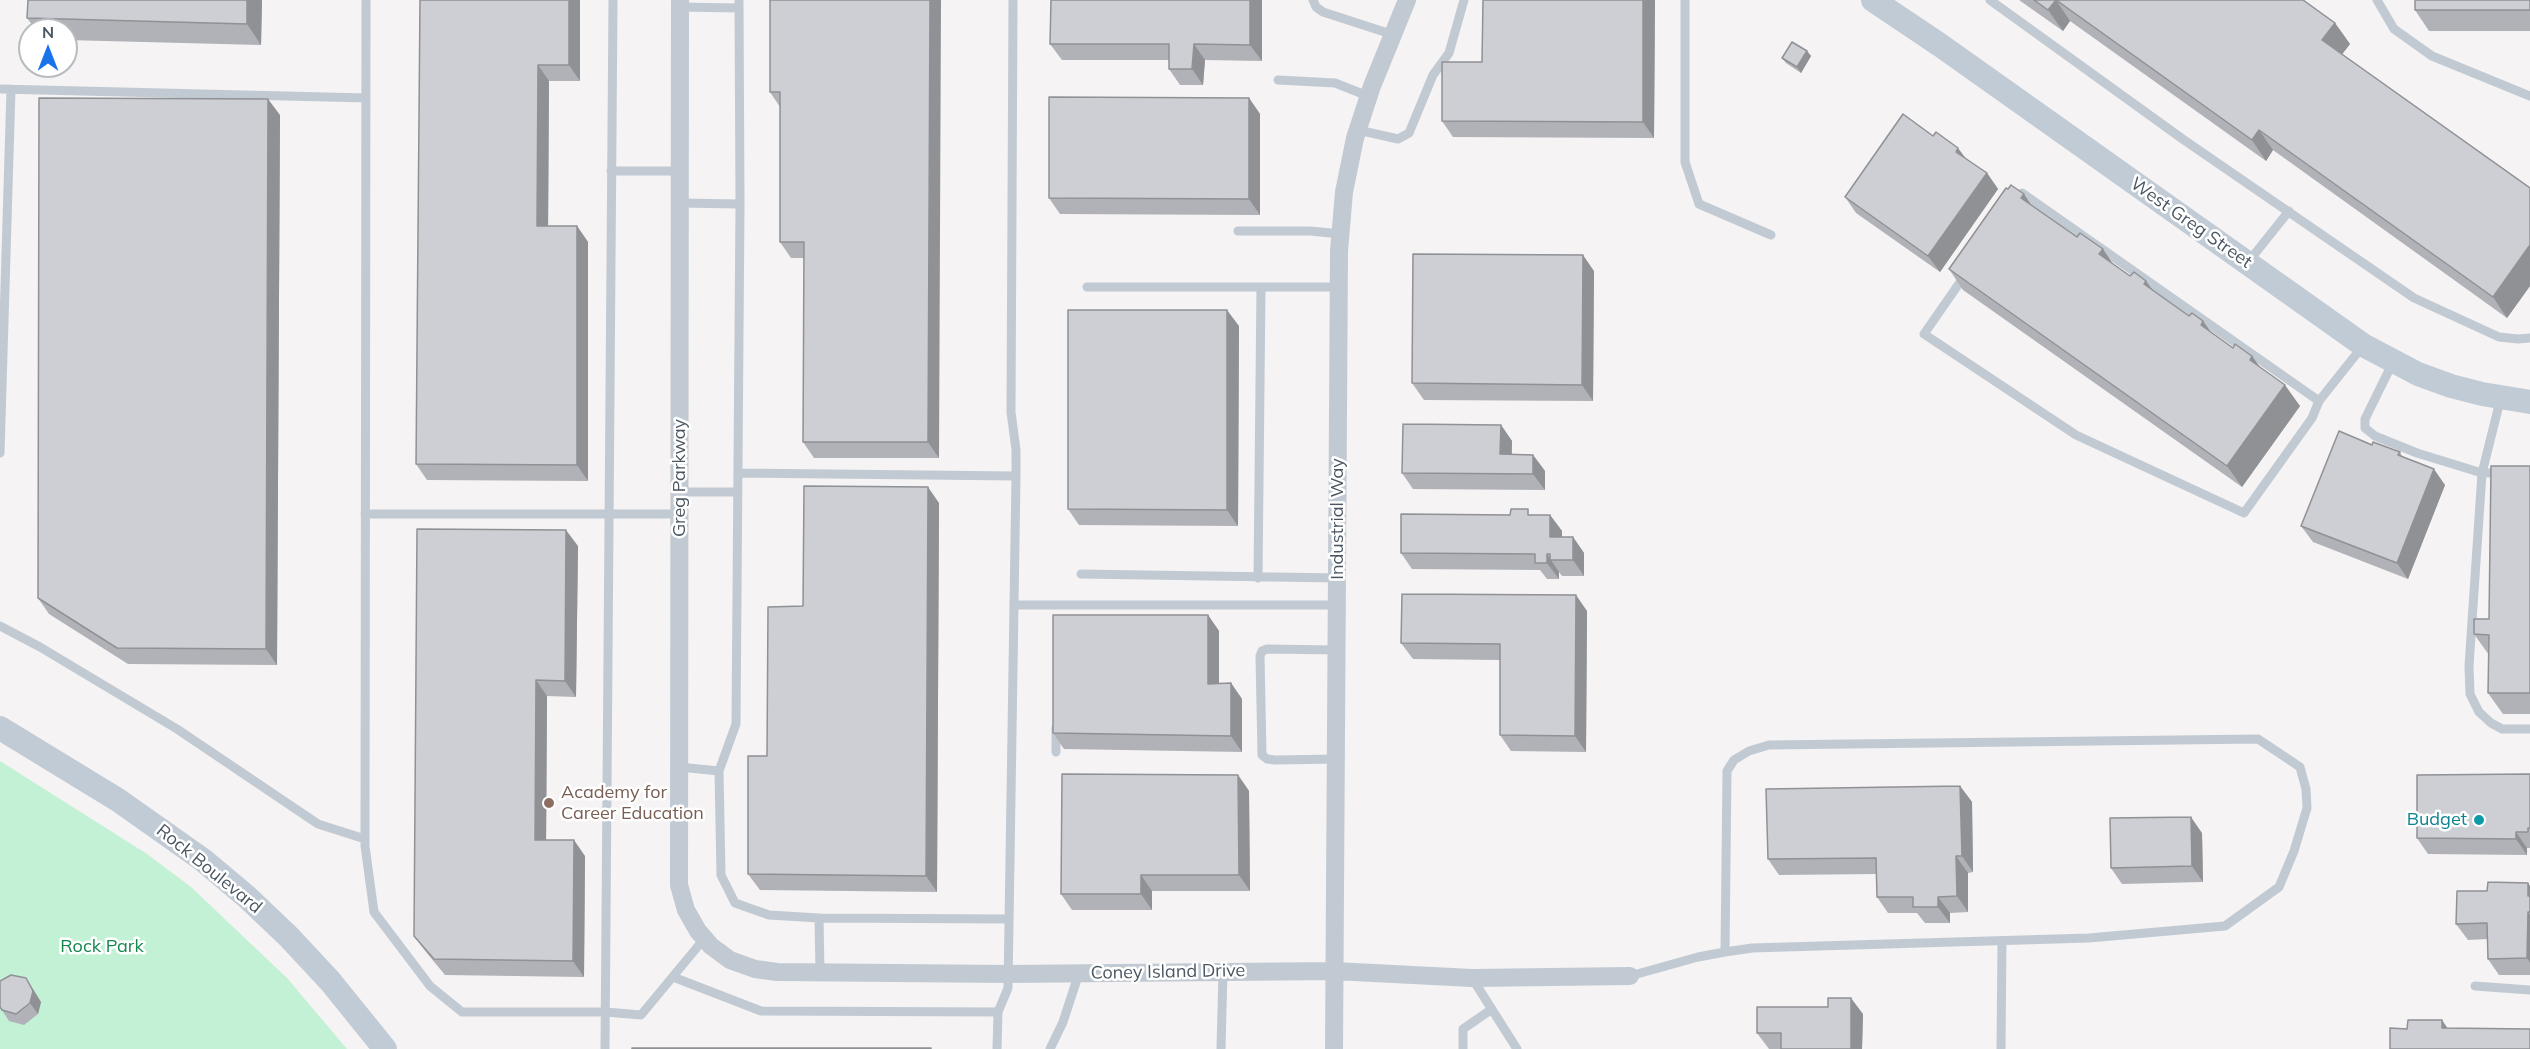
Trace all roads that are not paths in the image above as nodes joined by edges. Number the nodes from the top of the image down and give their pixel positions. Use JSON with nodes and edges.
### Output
{"nodes":[{"id":1,"x":366,"y":0,"type":"edge"},
{"id":2,"x":613,"y":0,"type":"edge"},
{"id":3,"x":1013,"y":0,"type":"edge"},
{"id":4,"x":1313,"y":0,"type":"edge"},
{"id":5,"x":1407,"y":0,"type":"edge"},
{"id":6,"x":1464,"y":0,"type":"edge"},
{"id":7,"x":1685,"y":0,"type":"edge"},
{"id":8,"x":1873,"y":0,"type":"edge"},
{"id":9,"x":1990,"y":0,"type":"edge"},
{"id":10,"x":2377,"y":0,"type":"edge"},
{"id":11,"x":680,"y":4,"type":"edge"},
{"id":12,"x":739,"y":4,"type":"edge"},
{"id":13,"x":1394,"y":35,"type":"junction"},
{"id":14,"x":1278,"y":80,"type":"dead end"},
{"id":15,"x":0,"y":89,"type":"edge"},
{"id":16,"x":11,"y":89,"type":"junction"},
{"id":17,"x":1368,"y":96,"type":"junction"},
{"id":18,"x":2530,"y":96,"type":"edge"},
{"id":19,"x":366,"y":98,"type":"junction"},
{"id":20,"x":1358,"y":130,"type":"junction"},
{"id":21,"x":611,"y":171,"type":"junction"},
{"id":22,"x":680,"y":171,"type":"junction"},
{"id":23,"x":680,"y":203,"type":"junction"},
{"id":24,"x":740,"y":204,"type":"junction"},
{"id":25,"x":2289,"y":211,"type":"junction"},
{"id":26,"x":2009,"y":212,"type":"edge"},
{"id":27,"x":1238,"y":231,"type":"dead end"},
{"id":28,"x":1341,"y":234,"type":"junction"},
{"id":29,"x":1771,"y":235,"type":"dead end"},
{"id":30,"x":2248,"y":263,"type":"junction"},
{"id":31,"x":1970,"y":268,"type":"edge"},
{"id":32,"x":1087,"y":287,"type":"dead end"},
{"id":33,"x":1261,"y":287,"type":"junction"},
{"id":34,"x":1339,"y":287,"type":"junction"},
{"id":35,"x":2530,"y":338,"type":"edge"},
{"id":36,"x":2363,"y":345,"type":"junction"},
{"id":37,"x":2393,"y":362,"type":"junction"},
{"id":38,"x":2501,"y":397,"type":"junction"},
{"id":39,"x":2319,"y":401,"type":"junction"},
{"id":40,"x":2530,"y":402,"type":"edge"},
{"id":41,"x":0,"y":453,"type":"edge"},
{"id":42,"x":738,"y":473,"type":"junction"},
{"id":43,"x":2482,"y":473,"type":"junction"},
{"id":44,"x":2511,"y":474,"type":"edge"},
{"id":45,"x":1016,"y":476,"type":"junction"},
{"id":46,"x":680,"y":492,"type":"junction"},
{"id":47,"x":738,"y":492,"type":"junction"},
{"id":48,"x":365,"y":514,"type":"junction"},
{"id":49,"x":609,"y":514,"type":"junction"},
{"id":50,"x":680,"y":514,"type":"junction"},
{"id":51,"x":1080,"y":574,"type":"dead end"},
{"id":52,"x":1258,"y":578,"type":"junction"},
{"id":53,"x":1337,"y":578,"type":"junction"},
{"id":54,"x":1014,"y":605,"type":"junction"},
{"id":55,"x":1057,"y":605,"type":"junction"},
{"id":56,"x":1337,"y":605,"type":"junction"},
{"id":57,"x":1056,"y":616,"type":"edge"},
{"id":58,"x":0,"y":626,"type":"edge"},
{"id":59,"x":1337,"y":650,"type":"junction"},
{"id":60,"x":1056,"y":718,"type":"edge"},
{"id":61,"x":0,"y":728,"type":"edge"},
{"id":62,"x":2530,"y":729,"type":"edge"},
{"id":63,"x":1056,"y":752,"type":"dead end"},
{"id":64,"x":1336,"y":759,"type":"junction"},
{"id":65,"x":679,"y":766,"type":"junction"},
{"id":66,"x":719,"y":771,"type":"junction"},
{"id":67,"x":365,"y":839,"type":"junction"},
{"id":68,"x":819,"y":918,"type":"junction"},
{"id":69,"x":1008,"y":919,"type":"junction"},
{"id":70,"x":2002,"y":941,"type":"junction"},
{"id":71,"x":708,"y":943,"type":"junction"},
{"id":72,"x":1725,"y":952,"type":"junction"},
{"id":73,"x":1223,"y":971,"type":"junction"},
{"id":74,"x":1334,"y":971,"type":"junction"},
{"id":75,"x":820,"y":972,"type":"junction"},
{"id":76,"x":1078,"y":973,"type":"junction"},
{"id":77,"x":1008,"y":974,"type":"junction"},
{"id":78,"x":1630,"y":976,"type":"joint"},
{"id":79,"x":673,"y":977,"type":"junction"},
{"id":80,"x":1473,"y":978,"type":"junction"},
{"id":81,"x":2475,"y":986,"type":"dead end"},
{"id":82,"x":2530,"y":990,"type":"edge"},
{"id":83,"x":1492,"y":1009,"type":"junction"},
{"id":84,"x":606,"y":1012,"type":"junction"},
{"id":85,"x":998,"y":1012,"type":"junction"},
{"id":86,"x":385,"y":1049,"type":"edge"},
{"id":87,"x":605,"y":1049,"type":"edge"},
{"id":88,"x":998,"y":1049,"type":"edge"},
{"id":89,"x":1050,"y":1049,"type":"edge"},
{"id":90,"x":1221,"y":1049,"type":"edge"},
{"id":91,"x":1334,"y":1049,"type":"edge"},
{"id":92,"x":1463,"y":1049,"type":"edge"},
{"id":93,"x":1517,"y":1049,"type":"edge"},
{"id":94,"x":2001,"y":1049,"type":"edge"}],
"edges":[{"from":1,"to":19,"type":"lane"},
{"from":2,"to":21,"type":"lane"},
{"from":3,"to":45,"type":"lane"},
{"from":4,"to":13,"type":"lane"},
{"from":5,"to":13,"type":"street","name":"Industrial Way"},
{"from":6,"to":20,"type":"lane"},
{"from":7,"to":29,"type":"lane"},
{"from":8,"to":30,"type":"main road","name":"West Greg Street"},
{"from":9,"to":25,"type":"lane"},
{"from":10,"to":18,"type":"lane"},
{"from":11,"to":12,"type":"lane"},
{"from":11,"to":22,"type":"street","name":"Greg Parkway"},
{"from":12,"to":24,"type":"lane"},
{"from":13,"to":17,"type":"street","name":"Industrial Way"},
{"from":14,"to":17,"type":"lane"},
{"from":15,"to":16,"type":"lane"},
{"from":16,"to":19,"type":"lane"},
{"from":16,"to":41,"type":"lane"},
{"from":17,"to":20,"type":"street","name":"Industrial Way"},
{"from":19,"to":48,"type":"lane"},
{"from":20,"to":28,"type":"street","name":"Industrial Way"},
{"from":21,"to":22,"type":"lane"},
{"from":21,"to":49,"type":"lane"},
{"from":22,"to":23,"type":"street","name":"Greg Parkway"},
{"from":23,"to":24,"type":"lane"},
{"from":23,"to":46,"type":"street","name":"Greg Parkway"},
{"from":24,"to":42,"type":"lane"},
{"from":25,"to":30,"type":"lane"},
{"from":25,"to":35,"type":"lane"},
{"from":26,"to":39,"type":"lane"},
{"from":27,"to":28,"type":"lane"},
{"from":28,"to":34,"type":"street","name":"Industrial Way"},
{"from":30,"to":36,"type":"main road","name":"West Greg Street"},
{"from":31,"to":39,"type":"lane"},
{"from":32,"to":33,"type":"lane"},
{"from":33,"to":34,"type":"lane"},
{"from":33,"to":52,"type":"lane"},
{"from":34,"to":53,"type":"street","name":"Industrial Way"},
{"from":36,"to":37,"type":"main road","name":"West Greg Street"},
{"from":36,"to":39,"type":"lane"},
{"from":37,"to":38,"type":"main road","name":"West Greg Street"},
{"from":37,"to":43,"type":"lane"},
{"from":38,"to":40,"type":"main road","name":"West Greg Street"},
{"from":38,"to":43,"type":"lane"},
{"from":42,"to":45,"type":"lane"},
{"from":42,"to":47,"type":"lane"},
{"from":43,"to":44,"type":"lane"},
{"from":43,"to":62,"type":"lane"},
{"from":45,"to":54,"type":"lane"},
{"from":46,"to":47,"type":"lane"},
{"from":46,"to":50,"type":"street","name":"Greg Parkway"},
{"from":47,"to":66,"type":"lane"},
{"from":48,"to":49,"type":"lane"},
{"from":48,"to":67,"type":"lane"},
{"from":49,"to":50,"type":"lane"},
{"from":49,"to":84,"type":"lane"},
{"from":50,"to":65,"type":"street","name":"Greg Parkway"},
{"from":51,"to":52,"type":"lane"},
{"from":52,"to":53,"type":"lane"},
{"from":53,"to":56,"type":"street","name":"Industrial Way"},
{"from":54,"to":55,"type":"lane"},
{"from":54,"to":69,"type":"lane"},
{"from":55,"to":56,"type":"lane"},
{"from":55,"to":57,"type":"lane"},
{"from":56,"to":59,"type":"street","name":"Industrial Way"},
{"from":58,"to":67,"type":"lane"},
{"from":59,"to":64,"type":"street","name":"Industrial Way"},
{"from":59,"to":64,"type":"lane"},
{"from":60,"to":63,"type":"lane"},
{"from":61,"to":86,"type":"main road","name":"Rock Boulevard"},
{"from":64,"to":74,"type":"street","name":"Industrial Way"},
{"from":65,"to":66,"type":"lane"},
{"from":65,"to":71,"type":"street","name":"Greg Parkway"},
{"from":66,"to":68,"type":"lane"},
{"from":67,"to":84,"type":"lane"},
{"from":68,"to":69,"type":"lane"},
{"from":68,"to":75,"type":"lane"},
{"from":69,"to":77,"type":"lane"},
{"from":70,"to":72,"type":"lane"},
{"from":70,"to":72,"type":"lane"},
{"from":70,"to":94,"type":"lane"},
{"from":71,"to":75,"type":"street","name":"Coney Island Drive"},
{"from":71,"to":79,"type":"lane"},
{"from":72,"to":78,"type":"lane"},
{"from":73,"to":74,"type":"street","name":"Coney Island Drive"},
{"from":73,"to":76,"type":"street","name":"Coney Island Drive"},
{"from":73,"to":90,"type":"lane"},
{"from":74,"to":80,"type":"street","name":"Coney Island Drive"},
{"from":74,"to":91,"type":"street","name":"Industrial Way"},
{"from":75,"to":77,"type":"street","name":"Coney Island Drive"},
{"from":76,"to":77,"type":"street","name":"Coney Island Drive"},
{"from":76,"to":89,"type":"lane"},
{"from":77,"to":85,"type":"lane"},
{"from":78,"to":80,"type":"street","name":"Coney Island Drive"},
{"from":79,"to":84,"type":"lane"},
{"from":79,"to":85,"type":"lane"},
{"from":80,"to":83,"type":"lane"},
{"from":81,"to":82,"type":"lane"},
{"from":83,"to":92,"type":"lane"},
{"from":83,"to":93,"type":"lane"},
{"from":84,"to":87,"type":"lane"},
{"from":85,"to":88,"type":"lane"}]}
